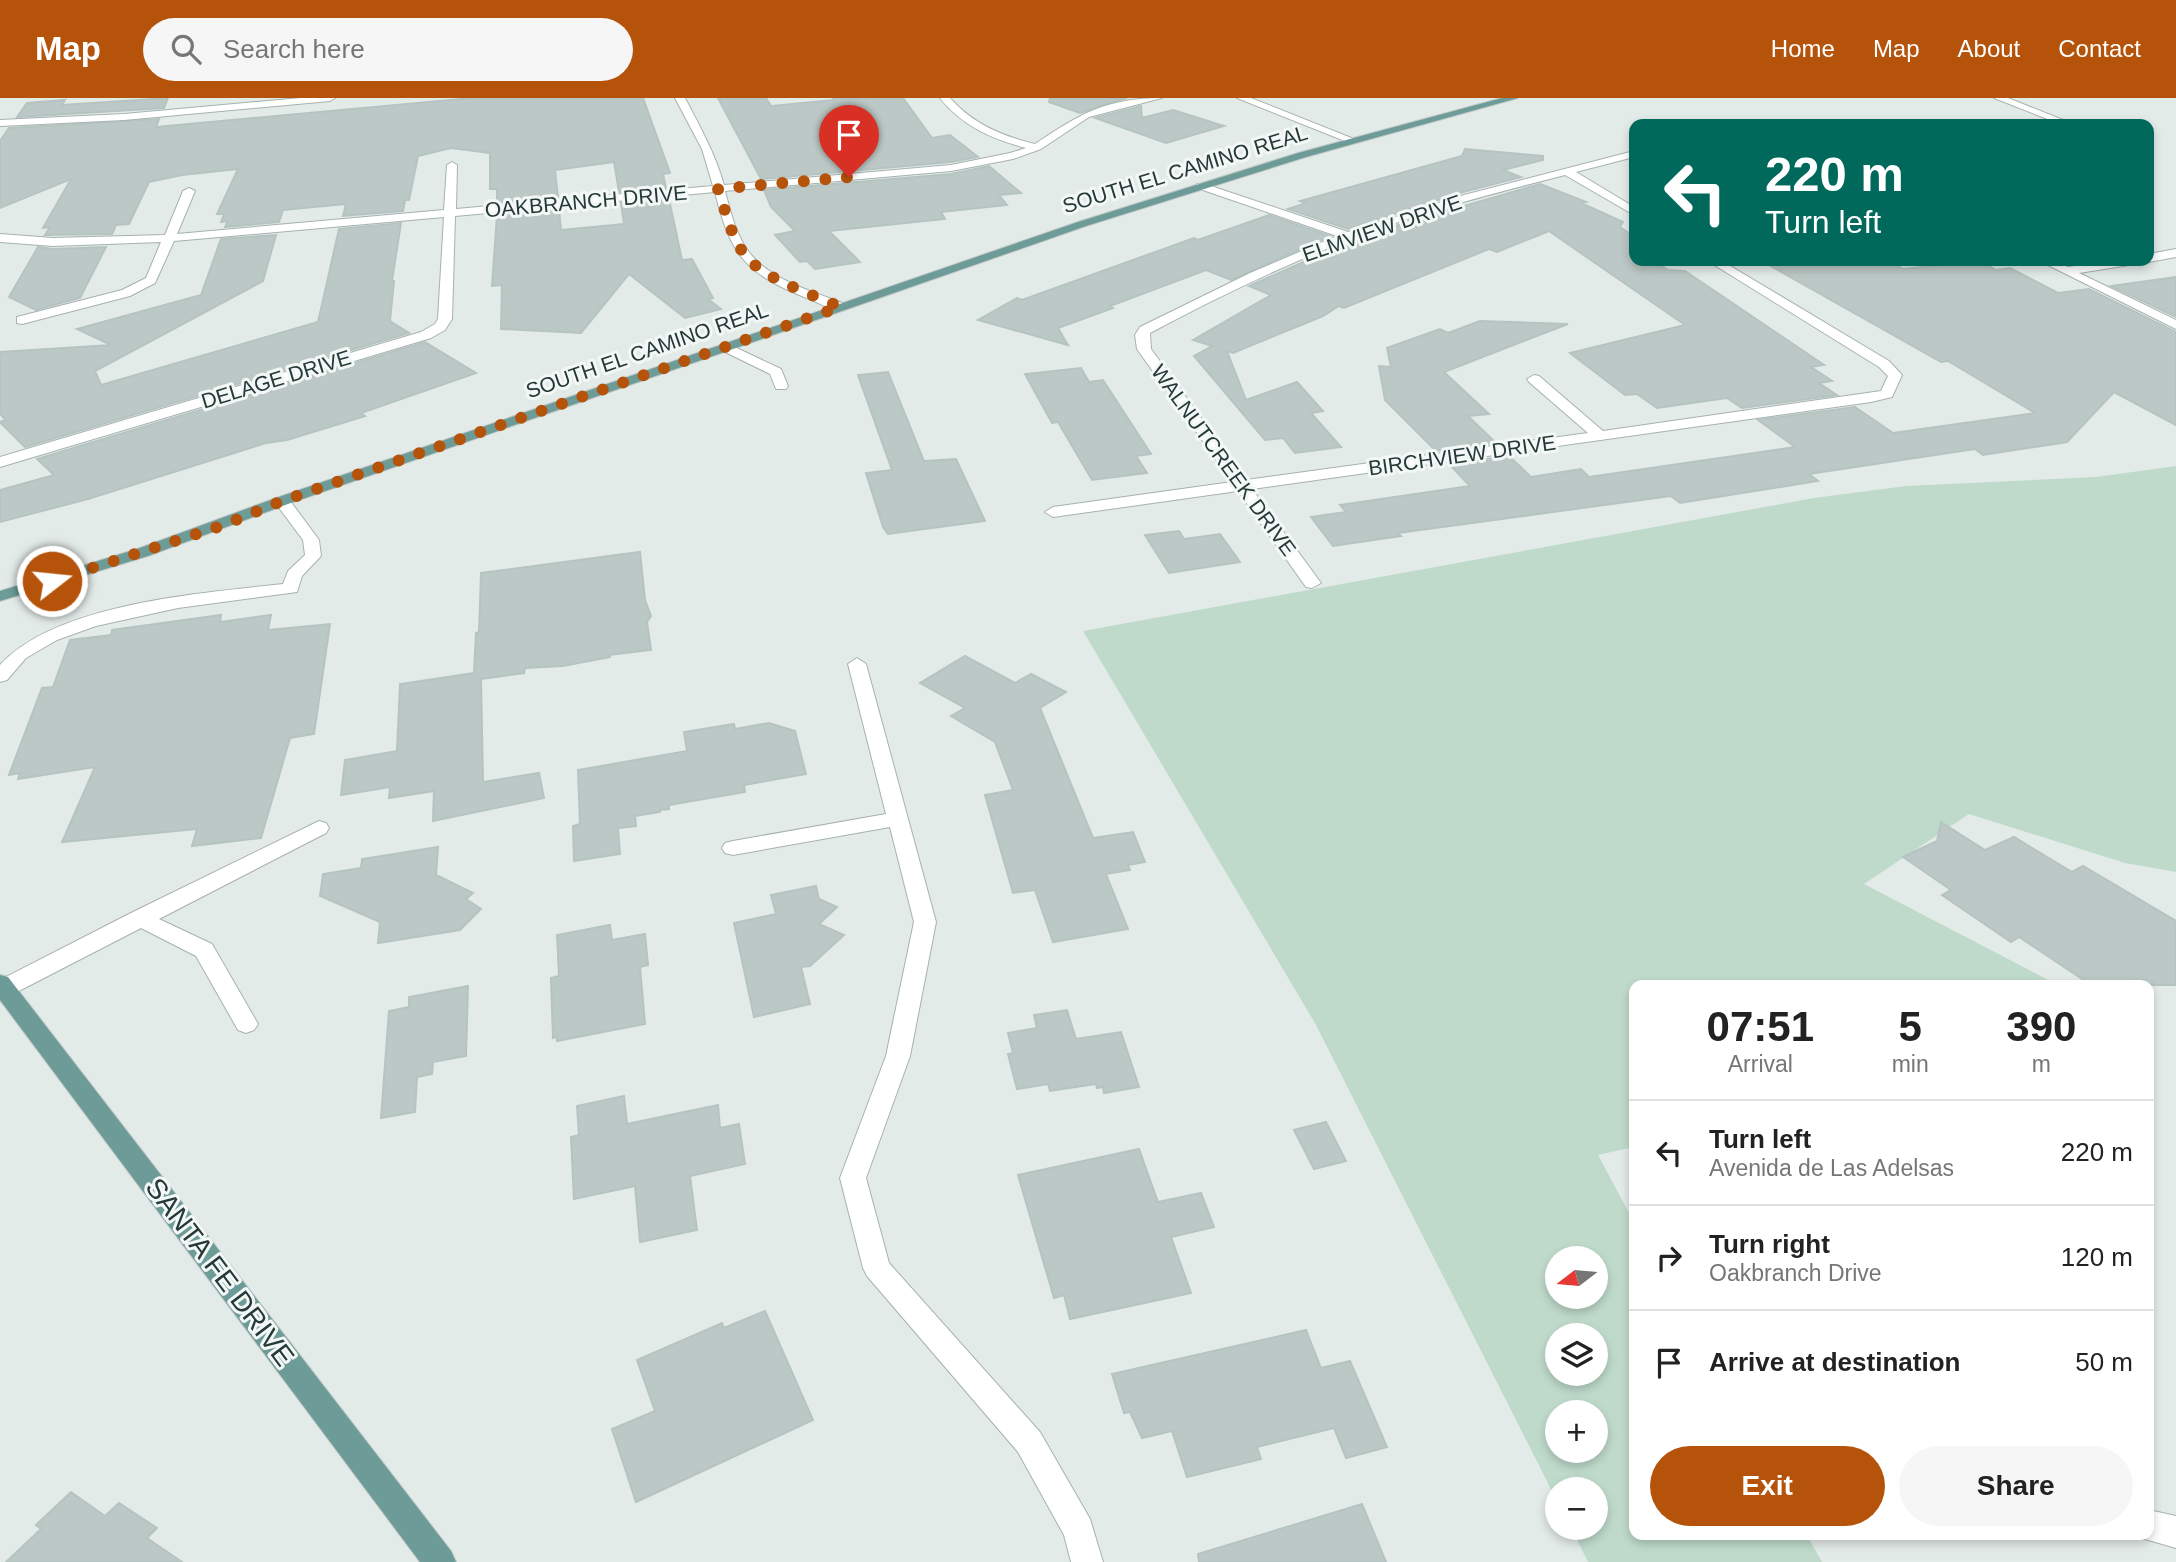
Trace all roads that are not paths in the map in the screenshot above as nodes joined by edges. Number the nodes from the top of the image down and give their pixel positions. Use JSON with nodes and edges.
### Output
{"nodes":[{"id":1,"x":204,"y":98,"type":"edge"},
{"id":2,"x":330,"y":98,"type":"edge"},
{"id":3,"x":680,"y":98,"type":"edge"},
{"id":4,"x":946,"y":98,"type":"edge"},
{"id":5,"x":1157,"y":98,"type":"edge"},
{"id":6,"x":1242,"y":98,"type":"edge"},
{"id":7,"x":1513,"y":98,"type":"edge"},
{"id":8,"x":1999,"y":98,"type":"edge"},
{"id":9,"x":197,"y":113,"type":"junction"},
{"id":10,"x":2055,"y":119,"type":"edge"},
{"id":11,"x":0,"y":123,"type":"edge"},
{"id":12,"x":1354,"y":141,"type":"junction"},
{"id":13,"x":1037,"y":147,"type":"junction"},
{"id":14,"x":1629,"y":155,"type":"edge"},
{"id":15,"x":452,"y":164,"type":"dead end"},
{"id":16,"x":1568,"y":172,"type":"junction"},
{"id":17,"x":1200,"y":186,"type":"junction"},
{"id":18,"x":718,"y":189,"type":"junction"},
{"id":19,"x":189,"y":191,"type":"dead end"},
{"id":20,"x":1629,"y":209,"type":"edge"},
{"id":21,"x":449,"y":214,"type":"junction"},
{"id":22,"x":1347,"y":236,"type":"junction"},
{"id":23,"x":0,"y":238,"type":"edge"},
{"id":24,"x":167,"y":239,"type":"junction"},
{"id":25,"x":2176,"y":253,"type":"edge"},
{"id":26,"x":2154,"y":257,"type":"edge"},
{"id":27,"x":1722,"y":266,"type":"edge"},
{"id":28,"x":2056,"y":266,"type":"edge"},
{"id":29,"x":2098,"y":266,"type":"edge"},
{"id":30,"x":2066,"y":271,"type":"junction"},
{"id":31,"x":840,"y":307,"type":"junction"},
{"id":32,"x":22,"y":320,"type":"dead end"},
{"id":33,"x":2176,"y":325,"type":"edge"},
{"id":34,"x":1142,"y":335,"type":"joint"},
{"id":35,"x":726,"y":347,"type":"junction"},
{"id":36,"x":1534,"y":379,"type":"dead end"},
{"id":37,"x":781,"y":386,"type":"dead end"},
{"id":38,"x":1600,"y":436,"type":"junction"},
{"id":39,"x":0,"y":461,"type":"edge"},
{"id":40,"x":1241,"y":484,"type":"junction"},
{"id":41,"x":282,"y":501,"type":"junction"},
{"id":42,"x":1053,"y":512,"type":"dead end"},
{"id":43,"x":1312,"y":583,"type":"dead end"},
{"id":44,"x":0,"y":596,"type":"edge"},
{"id":45,"x":857,"y":664,"type":"dead end"},
{"id":46,"x":0,"y":676,"type":"edge"},
{"id":47,"x":898,"y":819,"type":"junction"},
{"id":48,"x":319,"y":828,"type":"dead end"},
{"id":49,"x":733,"y":848,"type":"dead end"},
{"id":50,"x":139,"y":918,"type":"junction"},
{"id":51,"x":2,"y":985,"type":"edge"},
{"id":52,"x":246,"y":1024,"type":"dead end"},
{"id":53,"x":2154,"y":1527,"type":"edge"},
{"id":54,"x":2176,"y":1532,"type":"edge"},
{"id":55,"x":440,"y":1562,"type":"edge"},
{"id":56,"x":1087,"y":1562,"type":"edge"}],
"edges":[{"from":1,"to":9,"type":"street"},
{"from":2,"to":9,"type":"street"},
{"from":3,"to":18,"type":"street"},
{"from":4,"to":13,"type":"street"},
{"from":5,"to":13,"type":"street","name":"OAKBRANCH DRIVE"},
{"from":6,"to":12,"type":"street"},
{"from":7,"to":12,"type":"main road","name":"SOUTH EL CAMINO REAL"},
{"from":8,"to":10,"type":"street"},
{"from":9,"to":11,"type":"street"},
{"from":12,"to":17,"type":"main road","name":"SOUTH EL CAMINO REAL"},
{"from":13,"to":18,"type":"street","name":"OAKBRANCH DRIVE"},
{"from":14,"to":16,"type":"street","name":"ELMVIEW DRIVE"},
{"from":15,"to":21,"type":"street","name":"DELAGE DRIVE"},
{"from":16,"to":20,"type":"street"},
{"from":16,"to":22,"type":"street","name":"ELMVIEW DRIVE"},
{"from":17,"to":22,"type":"street"},
{"from":17,"to":31,"type":"main road","name":"SOUTH EL CAMINO REAL"},
{"from":18,"to":21,"type":"street","name":"OAKBRANCH DRIVE"},
{"from":18,"to":31,"type":"street"},
{"from":19,"to":24,"type":"street"},
{"from":21,"to":24,"type":"street","name":"OAKBRANCH DRIVE"},
{"from":21,"to":39,"type":"street","name":"DELAGE DRIVE"},
{"from":22,"to":34,"type":"street","name":"ELMVIEW DRIVE"},
{"from":23,"to":24,"type":"street","name":"OAKBRANCH DRIVE"},
{"from":24,"to":32,"type":"street"},
{"from":25,"to":26,"type":"street"},
{"from":27,"to":38,"type":"street","name":"BIRCHVIEW DRIVE"},
{"from":28,"to":30,"type":"street"},
{"from":29,"to":30,"type":"street"},
{"from":30,"to":33,"type":"street"},
{"from":31,"to":35,"type":"main road","name":"SOUTH EL CAMINO REAL"},
{"from":34,"to":40,"type":"street","name":"WALNUTCREEK DRIVE"},
{"from":35,"to":37,"type":"street"},
{"from":35,"to":41,"type":"main road","name":"SOUTH EL CAMINO REAL"},
{"from":36,"to":38,"type":"street"},
{"from":38,"to":40,"type":"street","name":"BIRCHVIEW DRIVE"},
{"from":40,"to":42,"type":"street","name":"BIRCHVIEW DRIVE"},
{"from":40,"to":43,"type":"street","name":"WALNUTCREEK DRIVE"},
{"from":41,"to":44,"type":"main road","name":"SOUTH EL CAMINO REAL"},
{"from":41,"to":46,"type":"street"},
{"from":45,"to":47,"type":"street"},
{"from":47,"to":49,"type":"street"},
{"from":47,"to":56,"type":"street"},
{"from":48,"to":50,"type":"street"},
{"from":50,"to":51,"type":"street"},
{"from":50,"to":52,"type":"street"},
{"from":51,"to":55,"type":"main road","name":"SANTA FE DRIVE"},
{"from":53,"to":54,"type":"street"}]}
